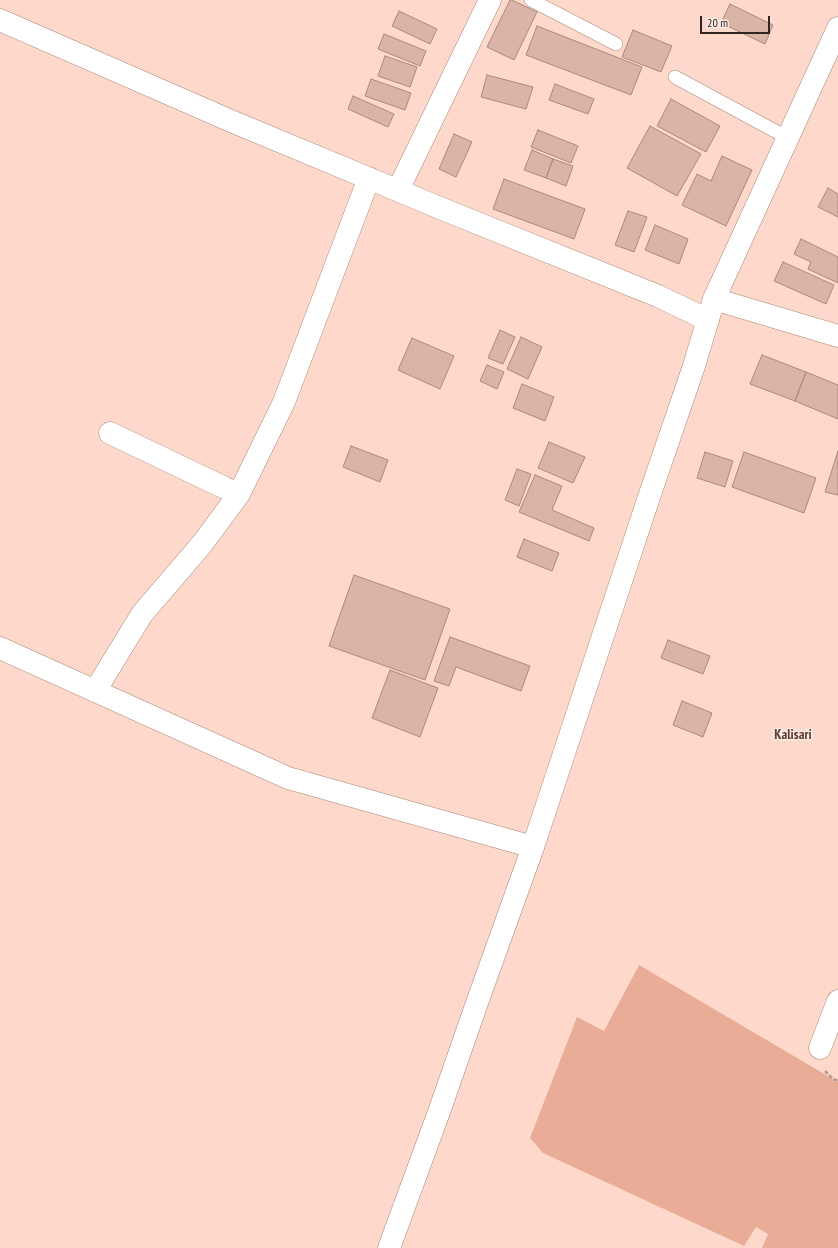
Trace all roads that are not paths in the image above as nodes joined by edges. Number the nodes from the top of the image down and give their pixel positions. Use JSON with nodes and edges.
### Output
{"nodes":[{"id":1,"x":490,"y":0,"type":"edge"},
{"id":2,"x":531,"y":0,"type":"edge"},
{"id":3,"x":0,"y":20,"type":"edge"},
{"id":4,"x":838,"y":28,"type":"edge"},
{"id":5,"x":616,"y":44,"type":"dead end"},
{"id":6,"x":676,"y":78,"type":"dead end"},
{"id":7,"x":788,"y":138,"type":"junction"},
{"id":8,"x":369,"y":178,"type":"junction"},
{"id":9,"x":398,"y":190,"type":"junction"},
{"id":10,"x":714,"y":299,"type":"junction"},
{"id":11,"x":708,"y":320,"type":"junction"},
{"id":12,"x":838,"y":336,"type":"edge"},
{"id":13,"x":110,"y":433,"type":"dead end"},
{"id":14,"x":239,"y":494,"type":"junction"},
{"id":15,"x":0,"y":648,"type":"edge"},
{"id":16,"x":95,"y":691,"type":"junction"},
{"id":17,"x":533,"y":847,"type":"junction"},
{"id":18,"x":838,"y":1001,"type":"edge"},
{"id":19,"x":820,"y":1048,"type":"dead end"},
{"id":20,"x":389,"y":1248,"type":"edge"}],
"edges":[{"from":1,"to":9,"type":"street"},
{"from":2,"to":5,"type":"lane"},
{"from":3,"to":8,"type":"street"},
{"from":4,"to":7,"type":"street"},
{"from":6,"to":7,"type":"lane"},
{"from":7,"to":10,"type":"street"},
{"from":8,"to":9,"type":"street"},
{"from":8,"to":14,"type":"street"},
{"from":9,"to":11,"type":"street"},
{"from":10,"to":11,"type":"street"},
{"from":10,"to":12,"type":"street"},
{"from":11,"to":17,"type":"street"},
{"from":13,"to":14,"type":"street"},
{"from":14,"to":16,"type":"street"},
{"from":15,"to":16,"type":"street"},
{"from":16,"to":17,"type":"street"},
{"from":17,"to":20,"type":"street"},
{"from":18,"to":19,"type":"street"}]}
